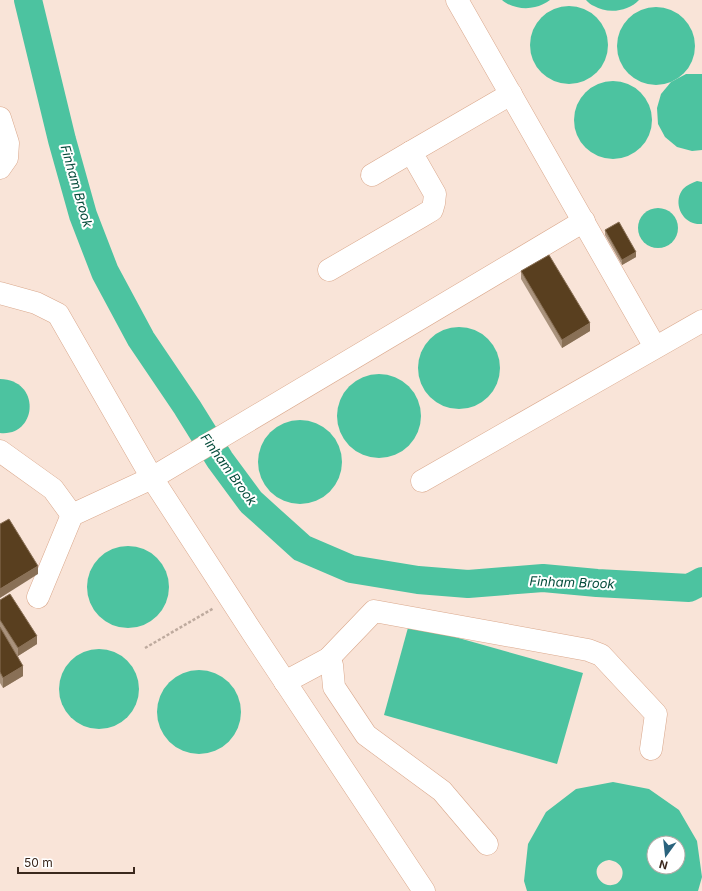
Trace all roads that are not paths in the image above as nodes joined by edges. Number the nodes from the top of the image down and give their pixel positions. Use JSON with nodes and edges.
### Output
{"nodes":[{"id":1,"x":457,"y":0,"type":"edge"},
{"id":2,"x":511,"y":94,"type":"junction"},
{"id":3,"x":0,"y":118,"type":"edge"},
{"id":4,"x":411,"y":152,"type":"junction"},
{"id":5,"x":0,"y":168,"type":"edge"},
{"id":6,"x":372,"y":175,"type":"dead end"},
{"id":7,"x":584,"y":221,"type":"junction"},
{"id":8,"x":329,"y":270,"type":"dead end"},
{"id":9,"x":0,"y":293,"type":"edge"},
{"id":10,"x":702,"y":321,"type":"edge"},
{"id":11,"x":655,"y":347,"type":"junction"},
{"id":12,"x":0,"y":451,"type":"edge"},
{"id":13,"x":152,"y":478,"type":"junction"},
{"id":14,"x":422,"y":481,"type":"dead end"},
{"id":15,"x":72,"y":515,"type":"junction"},
{"id":16,"x":38,"y":596,"type":"dead end"},
{"id":17,"x":328,"y":659,"type":"junction"},
{"id":18,"x":285,"y":682,"type":"junction"},
{"id":19,"x":651,"y":750,"type":"dead end"},
{"id":20,"x":486,"y":844,"type":"dead end"},
{"id":21,"x":424,"y":891,"type":"edge"}],
"edges":[{"from":1,"to":2,"type":"lane"},
{"from":2,"to":4,"type":"lane"},
{"from":2,"to":7,"type":"lane"},
{"from":3,"to":5,"type":"lane"},
{"from":4,"to":6,"type":"lane"},
{"from":4,"to":8,"type":"lane"},
{"from":7,"to":11,"type":"lane"},
{"from":7,"to":13,"type":"lane"},
{"from":9,"to":13,"type":"lane"},
{"from":10,"to":11,"type":"lane"},
{"from":11,"to":14,"type":"lane"},
{"from":12,"to":15,"type":"lane"},
{"from":13,"to":15,"type":"lane"},
{"from":13,"to":18,"type":"lane"},
{"from":15,"to":16,"type":"lane"},
{"from":17,"to":18,"type":"lane"},
{"from":17,"to":19,"type":"lane"},
{"from":17,"to":20,"type":"lane"},
{"from":18,"to":21,"type":"lane"}]}
